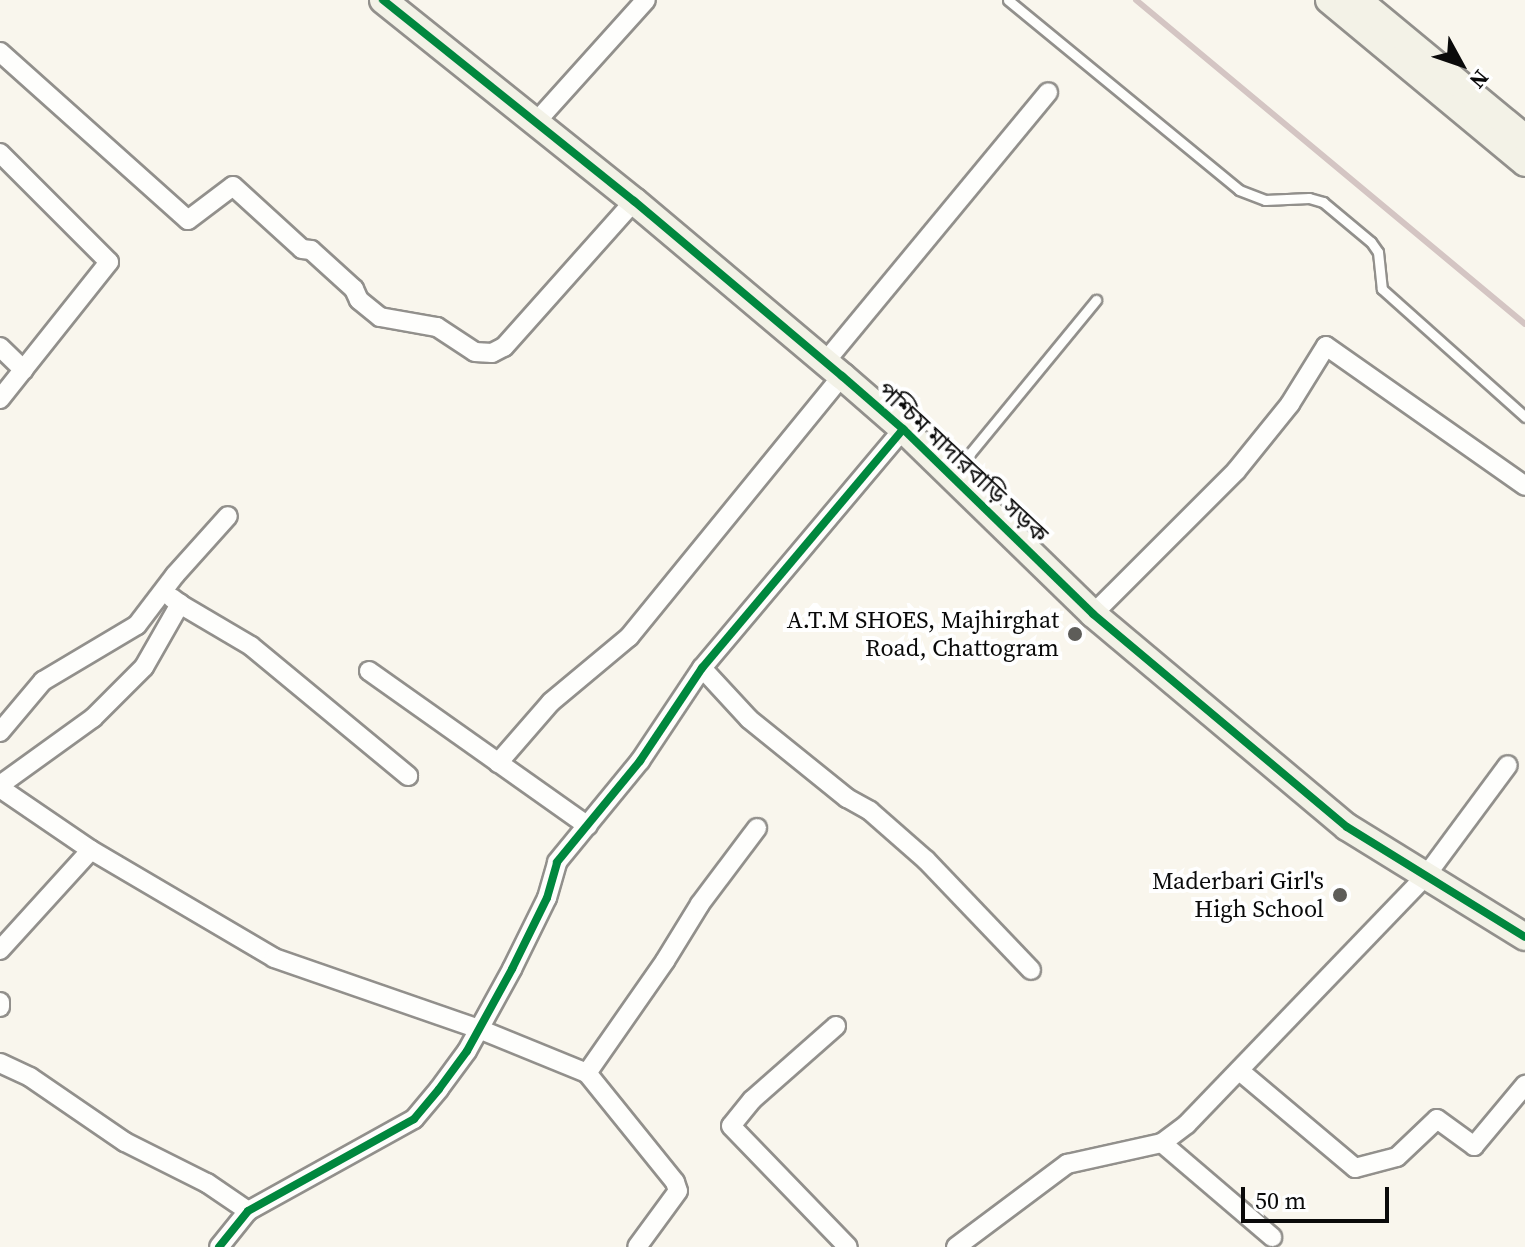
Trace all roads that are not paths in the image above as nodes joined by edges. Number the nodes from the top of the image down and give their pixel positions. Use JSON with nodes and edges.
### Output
{"nodes":[{"id":1,"x":383,"y":0,"type":"edge"},
{"id":2,"x":646,"y":0,"type":"edge"},
{"id":3,"x":1008,"y":0,"type":"edge"},
{"id":4,"x":1329,"y":0,"type":"edge"},
{"id":5,"x":1358,"y":0,"type":"edge"},
{"id":6,"x":0,"y":52,"type":"edge"},
{"id":7,"x":1048,"y":92,"type":"dead end"},
{"id":8,"x":536,"y":122,"type":"junction"},
{"id":9,"x":1525,"y":138,"type":"edge"},
{"id":10,"x":0,"y":153,"type":"edge"},
{"id":11,"x":1525,"y":163,"type":"edge"},
{"id":12,"x":634,"y":201,"type":"junction"},
{"id":13,"x":1096,"y":300,"type":"dead end"},
{"id":14,"x":0,"y":347,"type":"edge"},
{"id":15,"x":834,"y":369,"type":"junction"},
{"id":16,"x":24,"y":370,"type":"junction"},
{"id":17,"x":0,"y":399,"type":"edge"},
{"id":18,"x":1525,"y":417,"type":"edge"},
{"id":19,"x":903,"y":429,"type":"junction"},
{"id":20,"x":952,"y":476,"type":"junction"},
{"id":21,"x":1525,"y":486,"type":"edge"},
{"id":22,"x":228,"y":516,"type":"dead end"},
{"id":23,"x":164,"y":591,"type":"junction"},
{"id":24,"x":180,"y":604,"type":"junction"},
{"id":25,"x":1093,"y":614,"type":"junction"},
{"id":26,"x":702,"y":668,"type":"junction"},
{"id":27,"x":369,"y":671,"type":"dead end"},
{"id":28,"x":0,"y":732,"type":"edge"},
{"id":29,"x":498,"y":763,"type":"junction"},
{"id":30,"x":1508,"y":765,"type":"dead end"},
{"id":31,"x":408,"y":776,"type":"dead end"},
{"id":32,"x":0,"y":787,"type":"edge"},
{"id":33,"x":588,"y":826,"type":"junction"},
{"id":34,"x":757,"y":828,"type":"dead end"},
{"id":35,"x":91,"y":850,"type":"junction"},
{"id":36,"x":1425,"y":877,"type":"junction"},
{"id":37,"x":1525,"y":937,"type":"edge"},
{"id":38,"x":0,"y":950,"type":"edge"},
{"id":39,"x":1031,"y":970,"type":"dead end"},
{"id":40,"x":836,"y":1026,"type":"dead end"},
{"id":41,"x":479,"y":1029,"type":"junction"},
{"id":42,"x":0,"y":1063,"type":"edge"},
{"id":43,"x":1241,"y":1072,"type":"junction"},
{"id":44,"x":587,"y":1073,"type":"junction"},
{"id":45,"x":1525,"y":1085,"type":"edge"},
{"id":46,"x":1162,"y":1143,"type":"junction"},
{"id":47,"x":248,"y":1211,"type":"junction"},
{"id":48,"x":971,"y":1235,"type":"junction"},
{"id":49,"x":1272,"y":1237,"type":"dead end"},
{"id":50,"x":219,"y":1247,"type":"edge"},
{"id":51,"x":637,"y":1247,"type":"edge"},
{"id":52,"x":848,"y":1247,"type":"edge"},
{"id":53,"x":956,"y":1247,"type":"edge"},
{"id":54,"x":986,"y":1247,"type":"edge"}],
"edges":[{"from":1,"to":8,"type":"street","name":"পশ্চিম মাদারবাড়ি সড়ক"},
{"from":2,"to":8,"type":"street"},
{"from":3,"to":18,"type":"lane"},
{"from":4,"to":11,"type":"street"},
{"from":5,"to":9,"type":"street"},
{"from":6,"to":12,"type":"street"},
{"from":7,"to":15,"type":"street"},
{"from":8,"to":12,"type":"street","name":"পশ্চিম মাদারবাড়ি সড়ক"},
{"from":10,"to":16,"type":"street"},
{"from":12,"to":15,"type":"street","name":"পশ্চিম মাদারবাড়ি সড়ক"},
{"from":13,"to":20,"type":"lane"},
{"from":14,"to":16,"type":"street"},
{"from":15,"to":19,"type":"street","name":"পশ্চিম মাদারবাড়ি সড়ক"},
{"from":15,"to":29,"type":"street"},
{"from":16,"to":17,"type":"street"},
{"from":19,"to":20,"type":"street","name":"পশ্চিম মাদারবাড়ি সড়ক"},
{"from":19,"to":26,"type":"street"},
{"from":20,"to":25,"type":"street","name":"পশ্চিম মাদারবাড়ি সড়ক"},
{"from":21,"to":25,"type":"street"},
{"from":22,"to":23,"type":"street"},
{"from":23,"to":24,"type":"street"},
{"from":23,"to":28,"type":"street"},
{"from":24,"to":31,"type":"street"},
{"from":24,"to":32,"type":"street"},
{"from":25,"to":36,"type":"street","name":"পশ্চিম মাদারবাড়ি সড়ক"},
{"from":26,"to":33,"type":"street"},
{"from":26,"to":39,"type":"street"},
{"from":27,"to":29,"type":"street"},
{"from":29,"to":33,"type":"street"},
{"from":30,"to":36,"type":"street"},
{"from":32,"to":35,"type":"street"},
{"from":33,"to":41,"type":"street"},
{"from":34,"to":44,"type":"street"},
{"from":35,"to":38,"type":"street"},
{"from":35,"to":41,"type":"street"},
{"from":36,"to":37,"type":"street","name":"পশ্চিম মাদারবাড়ি সড়ক"},
{"from":36,"to":43,"type":"street"},
{"from":40,"to":52,"type":"street"},
{"from":41,"to":44,"type":"street"},
{"from":41,"to":47,"type":"street"},
{"from":42,"to":47,"type":"street"},
{"from":43,"to":45,"type":"street"},
{"from":43,"to":46,"type":"street"},
{"from":44,"to":51,"type":"street"},
{"from":46,"to":48,"type":"street"},
{"from":46,"to":49,"type":"street"},
{"from":47,"to":50,"type":"street"},
{"from":48,"to":53,"type":"street"},
{"from":48,"to":54,"type":"street"}]}
